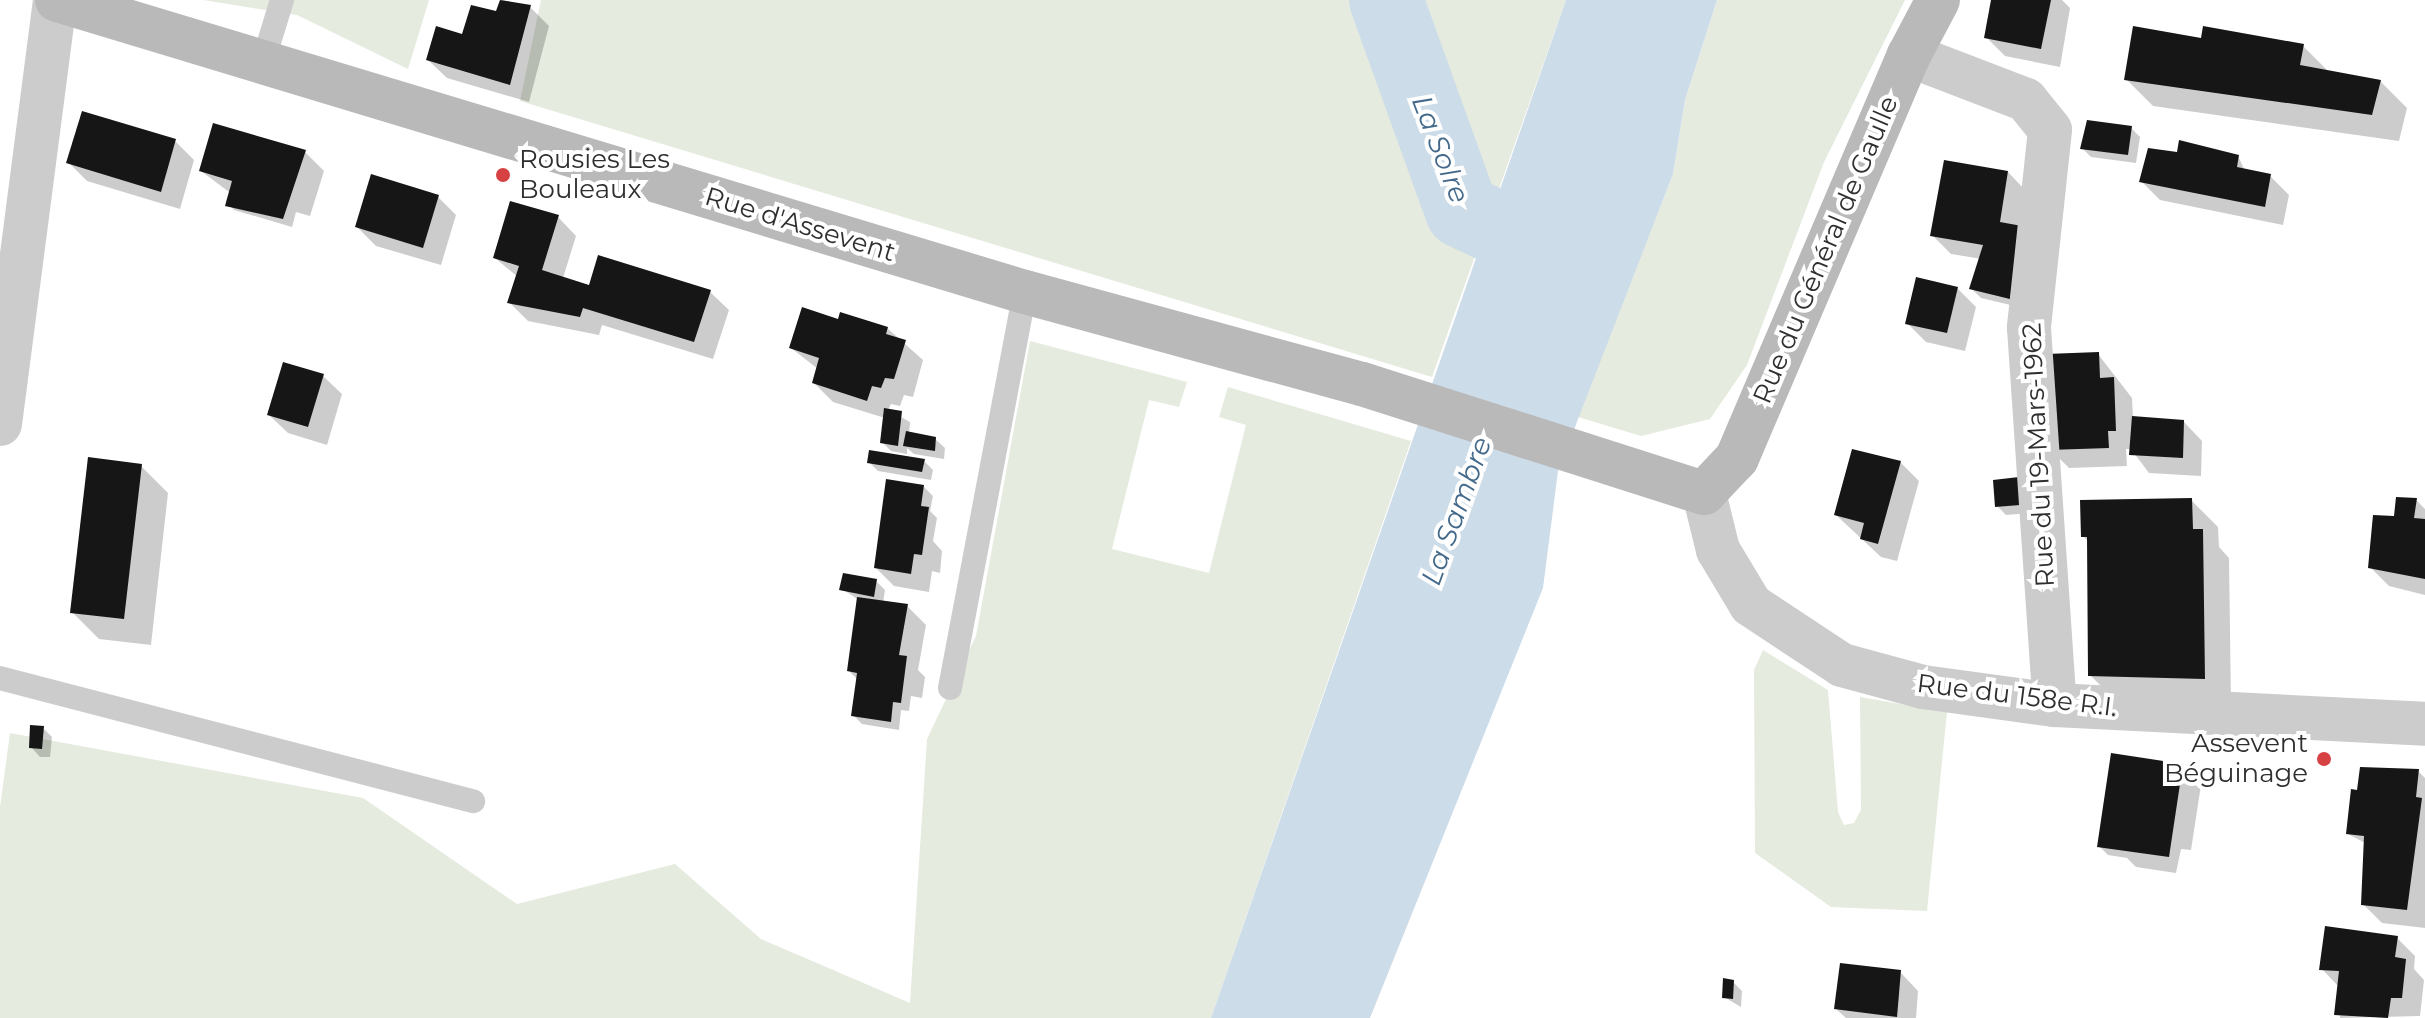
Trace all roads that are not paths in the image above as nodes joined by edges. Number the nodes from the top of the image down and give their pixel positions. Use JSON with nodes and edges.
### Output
{"nodes":[{"id":1,"x":56,"y":0,"type":"edge"},
{"id":2,"x":282,"y":0,"type":"edge"},
{"id":3,"x":1938,"y":0,"type":"edge"},
{"id":4,"x":1909,"y":55,"type":"junction"},
{"id":5,"x":262,"y":65,"type":"junction"},
{"id":6,"x":1025,"y":292,"type":"junction"},
{"id":7,"x":0,"y":424,"type":"edge"},
{"id":8,"x":1704,"y":493,"type":"junction"},
{"id":9,"x":0,"y":678,"type":"edge"},
{"id":10,"x":950,"y":688,"type":"dead end"},
{"id":11,"x":2055,"y":705,"type":"junction"},
{"id":12,"x":2425,"y":724,"type":"edge"},
{"id":13,"x":473,"y":801,"type":"dead end"}],
"edges":[{"from":1,"to":5,"type":"street","name":"Rue d'Assevent"},
{"from":1,"to":7,"type":"street"},
{"from":2,"to":5,"type":"lane"},
{"from":3,"to":4,"type":"street","name":"Rue du Général de Gaulle"},
{"from":4,"to":8,"type":"street","name":"Rue du Général de Gaulle"},
{"from":4,"to":11,"type":"street","name":"Rue du 19-Mars-1962"},
{"from":5,"to":6,"type":"street","name":"Rue d'Assevent"},
{"from":6,"to":8,"type":"street","name":"Rue d'Assevent"},
{"from":6,"to":10,"type":"lane"},
{"from":8,"to":11,"type":"street","name":"Rue du 158e R.I."},
{"from":9,"to":13,"type":"lane"},
{"from":11,"to":12,"type":"street","name":"Rue du 158e R.I."}]}
